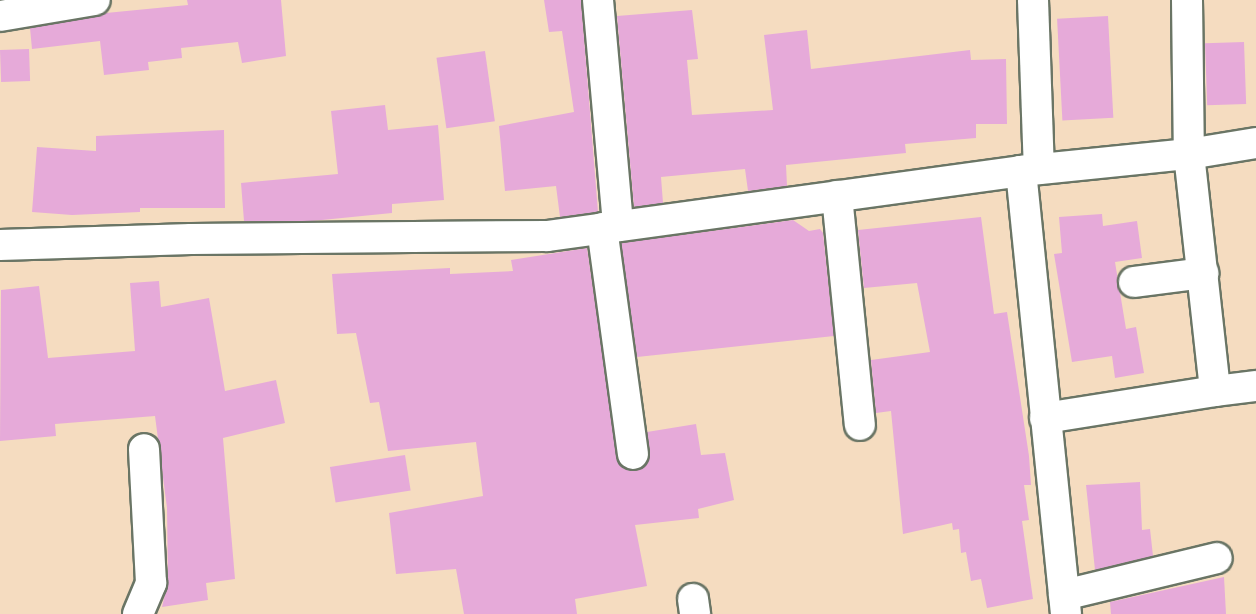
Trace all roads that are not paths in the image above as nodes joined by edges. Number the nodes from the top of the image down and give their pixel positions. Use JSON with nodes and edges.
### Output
{"nodes":[{"id":1,"x":95,"y":0,"type":"edge"},
{"id":2,"x":598,"y":0,"type":"edge"},
{"id":3,"x":1033,"y":0,"type":"edge"},
{"id":4,"x":1187,"y":0,"type":"edge"},
{"id":5,"x":0,"y":16,"type":"edge"},
{"id":6,"x":1256,"y":143,"type":"edge"},
{"id":7,"x":1189,"y":154,"type":"junction"},
{"id":8,"x":1030,"y":170,"type":"junction"},
{"id":9,"x":837,"y":196,"type":"junction"},
{"id":10,"x":610,"y":227,"type":"junction"},
{"id":11,"x":0,"y":245,"type":"edge"},
{"id":12,"x":1203,"y":273,"type":"junction"},
{"id":13,"x":1134,"y":282,"type":"dead end"},
{"id":14,"x":1256,"y":386,"type":"edge"},
{"id":15,"x":1215,"y":391,"type":"junction"},
{"id":16,"x":1045,"y":418,"type":"junction"},
{"id":17,"x":860,"y":425,"type":"dead end"},
{"id":18,"x":144,"y":449,"type":"dead end"},
{"id":19,"x":633,"y":454,"type":"dead end"},
{"id":20,"x":1217,"y":558,"type":"dead end"},
{"id":21,"x":1065,"y":605,"type":"edge"},
{"id":22,"x":138,"y":614,"type":"edge"}],
"edges":[{"from":1,"to":5,"type":"street"},
{"from":2,"to":10,"type":"street"},
{"from":3,"to":8,"type":"street"},
{"from":4,"to":7,"type":"street"},
{"from":6,"to":7,"type":"street"},
{"from":7,"to":8,"type":"street"},
{"from":7,"to":12,"type":"street"},
{"from":8,"to":9,"type":"street"},
{"from":8,"to":16,"type":"street"},
{"from":9,"to":10,"type":"street"},
{"from":9,"to":17,"type":"street"},
{"from":10,"to":11,"type":"street"},
{"from":10,"to":19,"type":"street"},
{"from":12,"to":13,"type":"street"},
{"from":12,"to":15,"type":"street"},
{"from":14,"to":15,"type":"street"},
{"from":15,"to":16,"type":"street"},
{"from":16,"to":21,"type":"street"},
{"from":18,"to":22,"type":"street"},
{"from":20,"to":21,"type":"street"}]}
